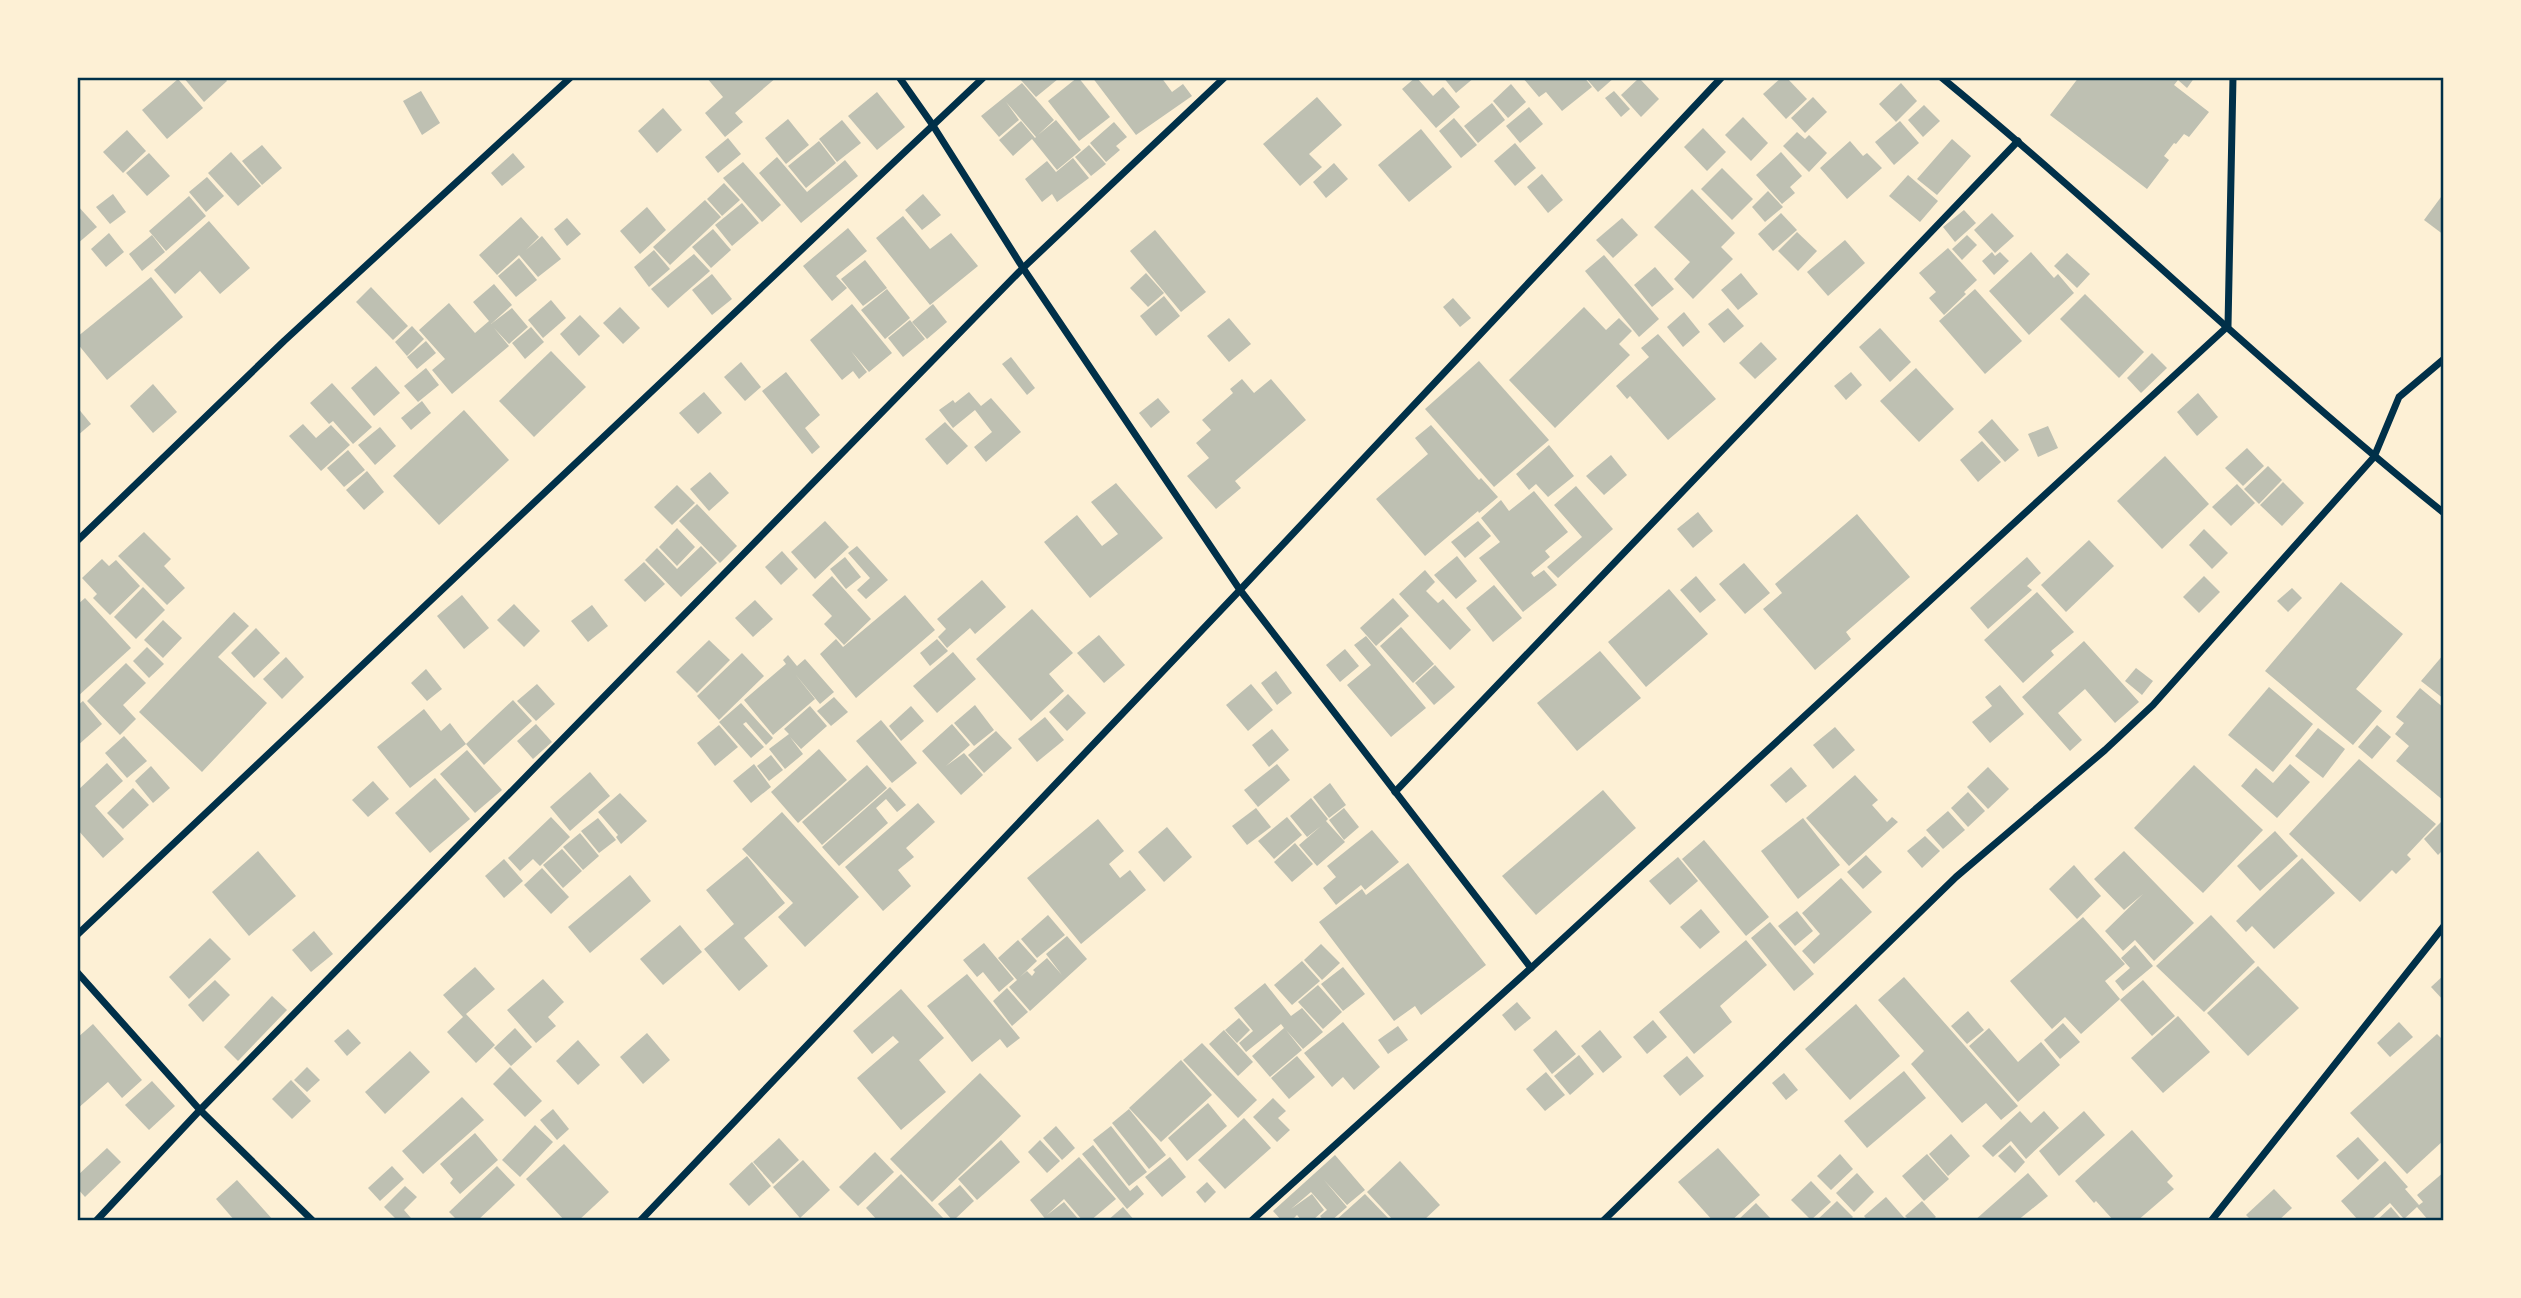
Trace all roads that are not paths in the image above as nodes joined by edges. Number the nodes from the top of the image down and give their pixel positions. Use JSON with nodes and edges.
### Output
{"nodes":[{"id":1,"x":571,"y":77,"type":"edge"},
{"id":2,"x":900,"y":77,"type":"edge"},
{"id":3,"x":984,"y":77,"type":"edge"},
{"id":4,"x":1225,"y":77,"type":"edge"},
{"id":5,"x":1722,"y":77,"type":"edge"},
{"id":6,"x":1941,"y":77,"type":"edge"},
{"id":7,"x":2233,"y":77,"type":"edge"},
{"id":8,"x":932,"y":124,"type":"junction"},
{"id":9,"x":2018,"y":141,"type":"junction"},
{"id":10,"x":1023,"y":268,"type":"junction"},
{"id":11,"x":2228,"y":326,"type":"junction"},
{"id":12,"x":2444,"y":359,"type":"edge"},
{"id":13,"x":2374,"y":457,"type":"junction"},
{"id":14,"x":2444,"y":513,"type":"edge"},
{"id":15,"x":77,"y":541,"type":"edge"},
{"id":16,"x":1240,"y":590,"type":"junction"},
{"id":17,"x":1395,"y":792,"type":"junction"},
{"id":18,"x":2444,"y":926,"type":"edge"},
{"id":19,"x":77,"y":935,"type":"edge"},
{"id":20,"x":1531,"y":968,"type":"junction"},
{"id":21,"x":77,"y":972,"type":"edge"},
{"id":22,"x":200,"y":1110,"type":"junction"},
{"id":23,"x":96,"y":1221,"type":"edge"},
{"id":24,"x":313,"y":1221,"type":"edge"},
{"id":25,"x":640,"y":1221,"type":"edge"},
{"id":26,"x":1251,"y":1221,"type":"edge"},
{"id":27,"x":1603,"y":1221,"type":"edge"},
{"id":28,"x":2211,"y":1221,"type":"edge"}],
"edges":[{"from":1,"to":15,"type":"street"},
{"from":2,"to":8,"type":"street"},
{"from":3,"to":8,"type":"street"},
{"from":4,"to":10,"type":"street"},
{"from":5,"to":16,"type":"street"},
{"from":6,"to":9,"type":"street"},
{"from":7,"to":11,"type":"street"},
{"from":8,"to":10,"type":"street"},
{"from":8,"to":19,"type":"street"},
{"from":9,"to":11,"type":"street"},
{"from":9,"to":17,"type":"street"},
{"from":10,"to":16,"type":"street"},
{"from":10,"to":22,"type":"street"},
{"from":11,"to":13,"type":"street"},
{"from":11,"to":20,"type":"street"},
{"from":12,"to":13,"type":"street"},
{"from":13,"to":14,"type":"street"},
{"from":13,"to":27,"type":"street"},
{"from":16,"to":17,"type":"street"},
{"from":16,"to":25,"type":"street"},
{"from":17,"to":20,"type":"street"},
{"from":18,"to":28,"type":"street"},
{"from":20,"to":26,"type":"street"},
{"from":21,"to":22,"type":"street"},
{"from":22,"to":23,"type":"street"},
{"from":22,"to":24,"type":"street"}]}
